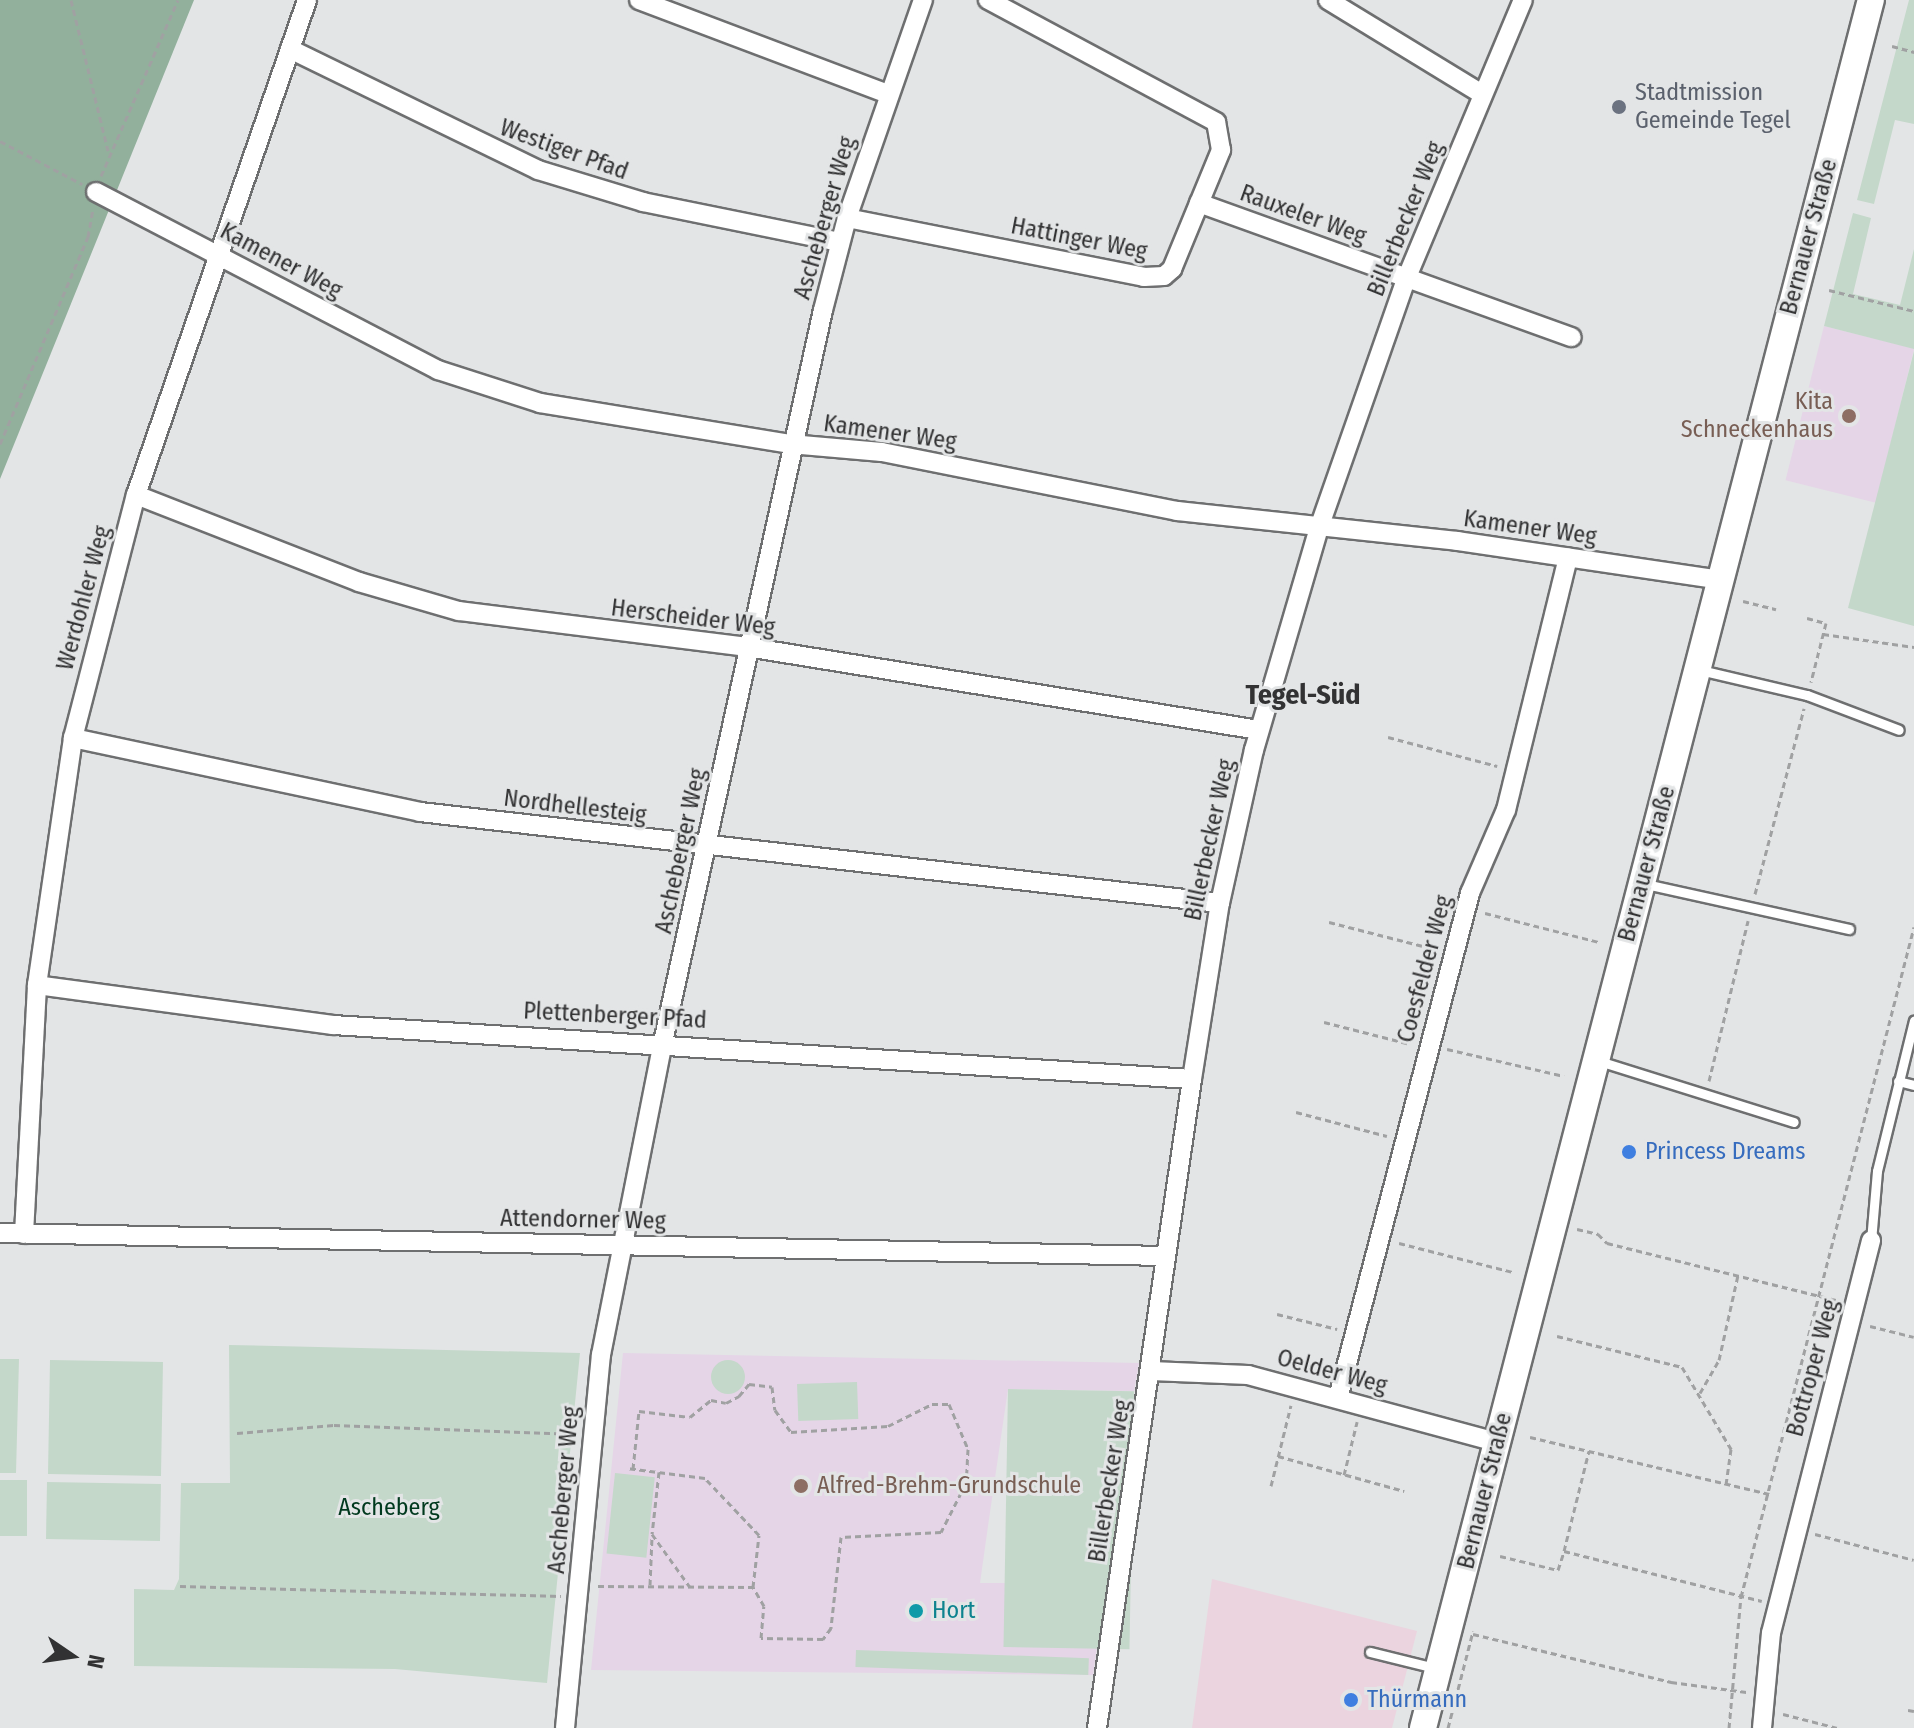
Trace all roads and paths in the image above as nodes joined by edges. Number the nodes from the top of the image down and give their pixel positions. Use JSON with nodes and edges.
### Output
{"nodes":[{"id":1,"x":71,"y":0,"type":"edge"},
{"id":2,"x":178,"y":0,"type":"edge"},
{"id":3,"x":307,"y":0,"type":"edge"},
{"id":4,"x":639,"y":0,"type":"edge"},
{"id":5,"x":923,"y":0,"type":"edge"},
{"id":6,"x":988,"y":0,"type":"edge"},
{"id":7,"x":1328,"y":0,"type":"edge"},
{"id":8,"x":1523,"y":0,"type":"edge"},
{"id":9,"x":1871,"y":0,"type":"edge"},
{"id":10,"x":1892,"y":46,"type":"dead end"},
{"id":11,"x":290,"y":49,"type":"junction"},
{"id":12,"x":1914,"y":52,"type":"edge"},
{"id":13,"x":888,"y":94,"type":"junction"},
{"id":14,"x":1482,"y":94,"type":"junction"},
{"id":15,"x":0,"y":141,"type":"edge"},
{"id":16,"x":108,"y":151,"type":"junction"},
{"id":17,"x":96,"y":192,"type":"junction"},
{"id":18,"x":1199,"y":203,"type":"junction"},
{"id":19,"x":847,"y":218,"type":"junction"},
{"id":20,"x":840,"y":242,"type":"junction"},
{"id":21,"x":217,"y":255,"type":"junction"},
{"id":22,"x":1407,"y":277,"type":"junction"},
{"id":23,"x":1829,"y":290,"type":"dead end"},
{"id":24,"x":1880,"y":295,"type":"dead end"},
{"id":25,"x":1878,"y":302,"type":"junction"},
{"id":26,"x":1914,"y":311,"type":"edge"},
{"id":27,"x":1572,"y":337,"type":"dead end"},
{"id":28,"x":0,"y":444,"type":"edge"},
{"id":29,"x":790,"y":444,"type":"junction"},
{"id":30,"x":136,"y":495,"type":"junction"},
{"id":31,"x":1320,"y":525,"type":"junction"},
{"id":32,"x":1568,"y":557,"type":"junction"},
{"id":33,"x":1720,"y":580,"type":"junction"},
{"id":34,"x":1743,"y":601,"type":"dead end"},
{"id":35,"x":1776,"y":609,"type":"dead end"},
{"id":36,"x":1807,"y":618,"type":"dead end"},
{"id":37,"x":1823,"y":634,"type":"junction"},
{"id":38,"x":747,"y":647,"type":"junction"},
{"id":39,"x":1914,"y":647,"type":"edge"},
{"id":40,"x":1697,"y":670,"type":"junction"},
{"id":41,"x":1807,"y":695,"type":"junction"},
{"id":42,"x":1259,"y":730,"type":"junction"},
{"id":43,"x":1899,"y":730,"type":"dead end"},
{"id":44,"x":1388,"y":737,"type":"dead end"},
{"id":45,"x":73,"y":738,"type":"junction"},
{"id":46,"x":1504,"y":768,"type":"dead end"},
{"id":47,"x":707,"y":847,"type":"junction"},
{"id":48,"x":1642,"y":883,"type":"junction"},
{"id":49,"x":1220,"y":903,"type":"junction"},
{"id":50,"x":1752,"y":905,"type":"junction"},
{"id":51,"x":1466,"y":909,"type":"junction"},
{"id":52,"x":1329,"y":922,"type":"dead end"},
{"id":53,"x":1914,"y":927,"type":"edge"},
{"id":54,"x":1849,"y":929,"type":"dead end"},
{"id":55,"x":1599,"y":942,"type":"dead end"},
{"id":56,"x":1442,"y":951,"type":"dead end"},
{"id":57,"x":37,"y":985,"type":"junction"},
{"id":58,"x":1914,"y":1020,"type":"edge"},
{"id":59,"x":1324,"y":1022,"type":"dead end"},
{"id":60,"x":663,"y":1042,"type":"junction"},
{"id":61,"x":1424,"y":1046,"type":"junction"},
{"id":62,"x":1596,"y":1061,"type":"junction"},
{"id":63,"x":1564,"y":1076,"type":"dead end"},
{"id":64,"x":1192,"y":1079,"type":"junction"},
{"id":65,"x":1898,"y":1081,"type":"junction"},
{"id":66,"x":1914,"y":1085,"type":"edge"},
{"id":67,"x":1705,"y":1096,"type":"junction"},
{"id":68,"x":1296,"y":1112,"type":"dead end"},
{"id":69,"x":1794,"y":1122,"type":"dead end"},
{"id":70,"x":1394,"y":1138,"type":"dead end"},
{"id":71,"x":1577,"y":1229,"type":"dead end"},
{"id":72,"x":0,"y":1233,"type":"edge"},
{"id":73,"x":24,"y":1234,"type":"junction"},
{"id":74,"x":1380,"y":1238,"type":"junction"},
{"id":75,"x":1871,"y":1241,"type":"joint"},
{"id":76,"x":624,"y":1245,"type":"junction"},
{"id":77,"x":1165,"y":1256,"type":"junction"},
{"id":78,"x":1513,"y":1272,"type":"dead end"},
{"id":79,"x":1738,"y":1275,"type":"junction"},
{"id":80,"x":1817,"y":1295,"type":"junction"},
{"id":81,"x":1854,"y":1304,"type":"junction"},
{"id":82,"x":1277,"y":1314,"type":"dead end"},
{"id":83,"x":1866,"y":1325,"type":"dead end"},
{"id":84,"x":1345,"y":1331,"type":"dead end"},
{"id":85,"x":1557,"y":1336,"type":"dead end"},
{"id":86,"x":1914,"y":1337,"type":"edge"},
{"id":87,"x":1151,"y":1371,"type":"junction"},
{"id":88,"x":1700,"y":1393,"type":"junction"},
{"id":89,"x":1293,"y":1397,"type":"dead end"},
{"id":90,"x":1338,"y":1398,"type":"junction"},
{"id":91,"x":1359,"y":1414,"type":"dead end"},
{"id":92,"x":237,"y":1433,"type":"dead end"},
{"id":93,"x":592,"y":1434,"type":"junction"},
{"id":94,"x":1530,"y":1437,"type":"dead end"},
{"id":95,"x":1497,"y":1442,"type":"junction"},
{"id":96,"x":1610,"y":1448,"type":"dead end"},
{"id":97,"x":1589,"y":1451,"type":"junction"},
{"id":98,"x":1278,"y":1456,"type":"junction"},
{"id":99,"x":1607,"y":1456,"type":"junction"},
{"id":100,"x":1651,"y":1458,"type":"dead end"},
{"id":101,"x":1649,"y":1466,"type":"junction"},
{"id":102,"x":627,"y":1468,"type":"dead end"},
{"id":103,"x":633,"y":1469,"type":"junction"},
{"id":104,"x":1693,"y":1469,"type":"dead end"},
{"id":105,"x":659,"y":1472,"type":"junction"},
{"id":106,"x":1344,"y":1475,"type":"junction"},
{"id":107,"x":1692,"y":1476,"type":"junction"},
{"id":108,"x":1726,"y":1484,"type":"junction"},
{"id":109,"x":1271,"y":1486,"type":"dead end"},
{"id":110,"x":1404,"y":1491,"type":"dead end"},
{"id":111,"x":1769,"y":1494,"type":"junction"},
{"id":112,"x":1811,"y":1533,"type":"dead end"},
{"id":113,"x":652,"y":1534,"type":"junction"},
{"id":114,"x":1564,"y":1551,"type":"junction"},
{"id":115,"x":1500,"y":1556,"type":"dead end"},
{"id":116,"x":1914,"y":1560,"type":"edge"},
{"id":117,"x":1669,"y":1569,"type":"dead end"},
{"id":118,"x":1667,"y":1578,"type":"junction"},
{"id":119,"x":1714,"y":1581,"type":"dead end"},
{"id":120,"x":180,"y":1586,"type":"dead end"},
{"id":121,"x":594,"y":1586,"type":"dead end"},
{"id":122,"x":650,"y":1586,"type":"junction"},
{"id":123,"x":690,"y":1587,"type":"junction"},
{"id":124,"x":753,"y":1587,"type":"junction"},
{"id":125,"x":1712,"y":1590,"type":"junction"},
{"id":126,"x":577,"y":1597,"type":"junction"},
{"id":127,"x":1741,"y":1597,"type":"junction"},
{"id":128,"x":1777,"y":1605,"type":"junction"},
{"id":129,"x":1473,"y":1634,"type":"dead end"},
{"id":130,"x":1557,"y":1645,"type":"dead end"},
{"id":131,"x":1370,"y":1652,"type":"dead end"},
{"id":132,"x":1555,"y":1654,"type":"junction"},
{"id":133,"x":1600,"y":1656,"type":"dead end"},
{"id":134,"x":1597,"y":1665,"type":"junction"},
{"id":135,"x":1642,"y":1666,"type":"dead end"},
{"id":136,"x":1439,"y":1669,"type":"junction"},
{"id":137,"x":1640,"y":1675,"type":"junction"},
{"id":138,"x":1729,"y":1689,"type":"junction"},
{"id":139,"x":1762,"y":1694,"type":"junction"},
{"id":140,"x":1908,"y":1710,"type":"dead end"},
{"id":141,"x":1914,"y":1711,"type":"edge"},
{"id":142,"x":1778,"y":1712,"type":"dead end"},
{"id":143,"x":565,"y":1728,"type":"edge"},
{"id":144,"x":1097,"y":1728,"type":"edge"},
{"id":145,"x":1423,"y":1728,"type":"edge"},
{"id":146,"x":1729,"y":1728,"type":"edge"},
{"id":147,"x":1762,"y":1728,"type":"edge"},
{"id":148,"x":1838,"y":1728,"type":"edge"}],
"edges":[{"from":1,"to":16,"type":"path"},
{"from":2,"to":16,"type":"path"},
{"from":3,"to":11,"type":"street","name":"Werdohler Weg"},
{"from":4,"to":13,"type":"street"},
{"from":5,"to":13,"type":"street","name":"Ascheberger Weg"},
{"from":6,"to":18,"type":"street","name":"Hattinger Weg"},
{"from":7,"to":14,"type":"street"},
{"from":8,"to":14,"type":"street","name":"Billerbecker Weg"},
{"from":9,"to":33,"type":"main road","name":"Bernauer Straße"},
{"from":10,"to":12,"type":"path"},
{"from":11,"to":20,"type":"street","name":"Westiger Pfad"},
{"from":11,"to":21,"type":"street","name":"Werdohler Weg"},
{"from":13,"to":19,"type":"street","name":"Ascheberger Weg"},
{"from":14,"to":22,"type":"street","name":"Billerbecker Weg"},
{"from":15,"to":17,"type":"path"},
{"from":16,"to":17,"type":"path"},
{"from":17,"to":21,"type":"street","name":"Kamener Weg"},
{"from":17,"to":28,"type":"path"},
{"from":18,"to":19,"type":"street","name":"Hattinger Weg"},
{"from":18,"to":22,"type":"street","name":"Rauxeler Weg"},
{"from":19,"to":20,"type":"street","name":"Ascheberger Weg"},
{"from":20,"to":29,"type":"street","name":"Ascheberger Weg"},
{"from":21,"to":29,"type":"street","name":"Kamener Weg"},
{"from":21,"to":30,"type":"street","name":"Werdohler Weg"},
{"from":22,"to":27,"type":"street","name":"Rauxeler Weg"},
{"from":22,"to":31,"type":"street","name":"Billerbecker Weg"},
{"from":23,"to":25,"type":"path"},
{"from":24,"to":25,"type":"path"},
{"from":25,"to":26,"type":"path"},
{"from":29,"to":31,"type":"street","name":"Kamener Weg"},
{"from":29,"to":38,"type":"street","name":"Ascheberger Weg"},
{"from":30,"to":38,"type":"street","name":"Herscheider Weg"},
{"from":30,"to":45,"type":"street","name":"Werdohler Weg"},
{"from":31,"to":32,"type":"street","name":"Kamener Weg"},
{"from":31,"to":42,"type":"street","name":"Billerbecker Weg"},
{"from":32,"to":33,"type":"street","name":"Kamener Weg"},
{"from":32,"to":51,"type":"street","name":"Coesfelder Weg"},
{"from":33,"to":40,"type":"main road","name":"Bernauer Straße"},
{"from":34,"to":35,"type":"path"},
{"from":36,"to":37,"type":"path"},
{"from":37,"to":39,"type":"path"},
{"from":37,"to":41,"type":"path"},
{"from":38,"to":42,"type":"street","name":"Herscheider Weg"},
{"from":38,"to":47,"type":"street","name":"Ascheberger Weg"},
{"from":40,"to":41,"type":"lane"},
{"from":40,"to":48,"type":"main road","name":"Bernauer Straße"},
{"from":41,"to":43,"type":"lane"},
{"from":41,"to":50,"type":"path"},
{"from":42,"to":49,"type":"street","name":"Billerbecker Weg"},
{"from":44,"to":46,"type":"path"},
{"from":45,"to":47,"type":"street","name":"Nordhellesteig"},
{"from":45,"to":57,"type":"street","name":"Werdohler Weg"},
{"from":47,"to":49,"type":"street","name":"Nordhellesteig"},
{"from":47,"to":60,"type":"street","name":"Ascheberger Weg"},
{"from":48,"to":50,"type":"lane"},
{"from":48,"to":62,"type":"main road","name":"Bernauer Straße"},
{"from":49,"to":64,"type":"street","name":"Billerbecker Weg"},
{"from":50,"to":54,"type":"lane"},
{"from":50,"to":67,"type":"path"},
{"from":51,"to":55,"type":"path"},
{"from":51,"to":61,"type":"street","name":"Coesfelder Weg"},
{"from":52,"to":56,"type":"path"},
{"from":53,"to":80,"type":"path"},
{"from":57,"to":60,"type":"street","name":"Plettenberger Pfad"},
{"from":57,"to":73,"type":"street","name":"Werdohler Weg"},
{"from":58,"to":65,"type":"lane","name":"Bottroper Weg"},
{"from":59,"to":61,"type":"path"},
{"from":60,"to":64,"type":"street","name":"Plettenberger Pfad"},
{"from":60,"to":76,"type":"street","name":"Ascheberger Weg"},
{"from":61,"to":63,"type":"path"},
{"from":61,"to":74,"type":"street","name":"Coesfelder Weg"},
{"from":62,"to":67,"type":"lane"},
{"from":62,"to":95,"type":"main road","name":"Bernauer Straße"},
{"from":64,"to":77,"type":"street","name":"Billerbecker Weg"},
{"from":65,"to":66,"type":"lane"},
{"from":65,"to":75,"type":"lane","name":"Bottroper Weg"},
{"from":67,"to":69,"type":"lane"},
{"from":68,"to":70,"type":"path"},
{"from":71,"to":79,"type":"path"},
{"from":72,"to":73,"type":"street","name":"Attendorner Weg"},
{"from":73,"to":76,"type":"street","name":"Attendorner Weg"},
{"from":74,"to":78,"type":"path"},
{"from":74,"to":90,"type":"street","name":"Coesfelder Weg"},
{"from":75,"to":81,"type":"street","name":"Bottroper Weg"},
{"from":76,"to":77,"type":"street","name":"Attendorner Weg"},
{"from":76,"to":93,"type":"street","name":"Ascheberger Weg"},
{"from":77,"to":87,"type":"street","name":"Billerbecker Weg"},
{"from":79,"to":80,"type":"path"},
{"from":79,"to":88,"type":"path"},
{"from":80,"to":81,"type":"path"},
{"from":80,"to":111,"type":"path"},
{"from":81,"to":128,"type":"street","name":"Bottroper Weg"},
{"from":82,"to":84,"type":"path"},
{"from":83,"to":86,"type":"path"},
{"from":85,"to":88,"type":"path"},
{"from":87,"to":90,"type":"street","name":"Oelder Weg"},
{"from":87,"to":144,"type":"street","name":"Billerbecker Weg"},
{"from":88,"to":108,"type":"path"},
{"from":89,"to":98,"type":"path"},
{"from":90,"to":95,"type":"street","name":"Oelder Weg"},
{"from":91,"to":106,"type":"path"},
{"from":92,"to":93,"type":"path"},
{"from":93,"to":126,"type":"street","name":"Ascheberger Weg"},
{"from":94,"to":97,"type":"path"},
{"from":95,"to":136,"type":"main road","name":"Bernauer Straße"},
{"from":96,"to":99,"type":"path"},
{"from":97,"to":99,"type":"path"},
{"from":97,"to":114,"type":"path"},
{"from":98,"to":106,"type":"path"},
{"from":98,"to":109,"type":"path"},
{"from":99,"to":101,"type":"path"},
{"from":100,"to":101,"type":"path"},
{"from":101,"to":107,"type":"path"},
{"from":102,"to":103,"type":"path"},
{"from":103,"to":105,"type":"path"},
{"from":103,"to":124,"type":"path"},
{"from":104,"to":107,"type":"path"},
{"from":105,"to":113,"type":"path"},
{"from":105,"to":124,"type":"path"},
{"from":106,"to":110,"type":"path"},
{"from":107,"to":108,"type":"path"},
{"from":108,"to":111,"type":"path"},
{"from":111,"to":127,"type":"path"},
{"from":112,"to":116,"type":"path"},
{"from":113,"to":122,"type":"path"},
{"from":113,"to":123,"type":"path"},
{"from":114,"to":115,"type":"path"},
{"from":114,"to":118,"type":"path"},
{"from":117,"to":118,"type":"path"},
{"from":118,"to":125,"type":"path"},
{"from":119,"to":125,"type":"path"},
{"from":120,"to":126,"type":"path"},
{"from":121,"to":122,"type":"path"},
{"from":122,"to":123,"type":"path"},
{"from":123,"to":124,"type":"path"},
{"from":125,"to":127,"type":"path"},
{"from":126,"to":143,"type":"street","name":"Ascheberger Weg"},
{"from":127,"to":128,"type":"path"},
{"from":127,"to":138,"type":"path"},
{"from":128,"to":139,"type":"street","name":"Bottroper Weg"},
{"from":129,"to":132,"type":"path"},
{"from":130,"to":132,"type":"path"},
{"from":131,"to":136,"type":"lane"},
{"from":132,"to":134,"type":"path"},
{"from":133,"to":134,"type":"path"},
{"from":134,"to":137,"type":"path"},
{"from":135,"to":137,"type":"path"},
{"from":136,"to":145,"type":"main road","name":"Bernauer Straße"},
{"from":137,"to":138,"type":"path"},
{"from":138,"to":139,"type":"path"},
{"from":138,"to":146,"type":"path"},
{"from":139,"to":147,"type":"street","name":"Bottroper Weg"},
{"from":140,"to":141,"type":"path"},
{"from":142,"to":148,"type":"path"}]}
